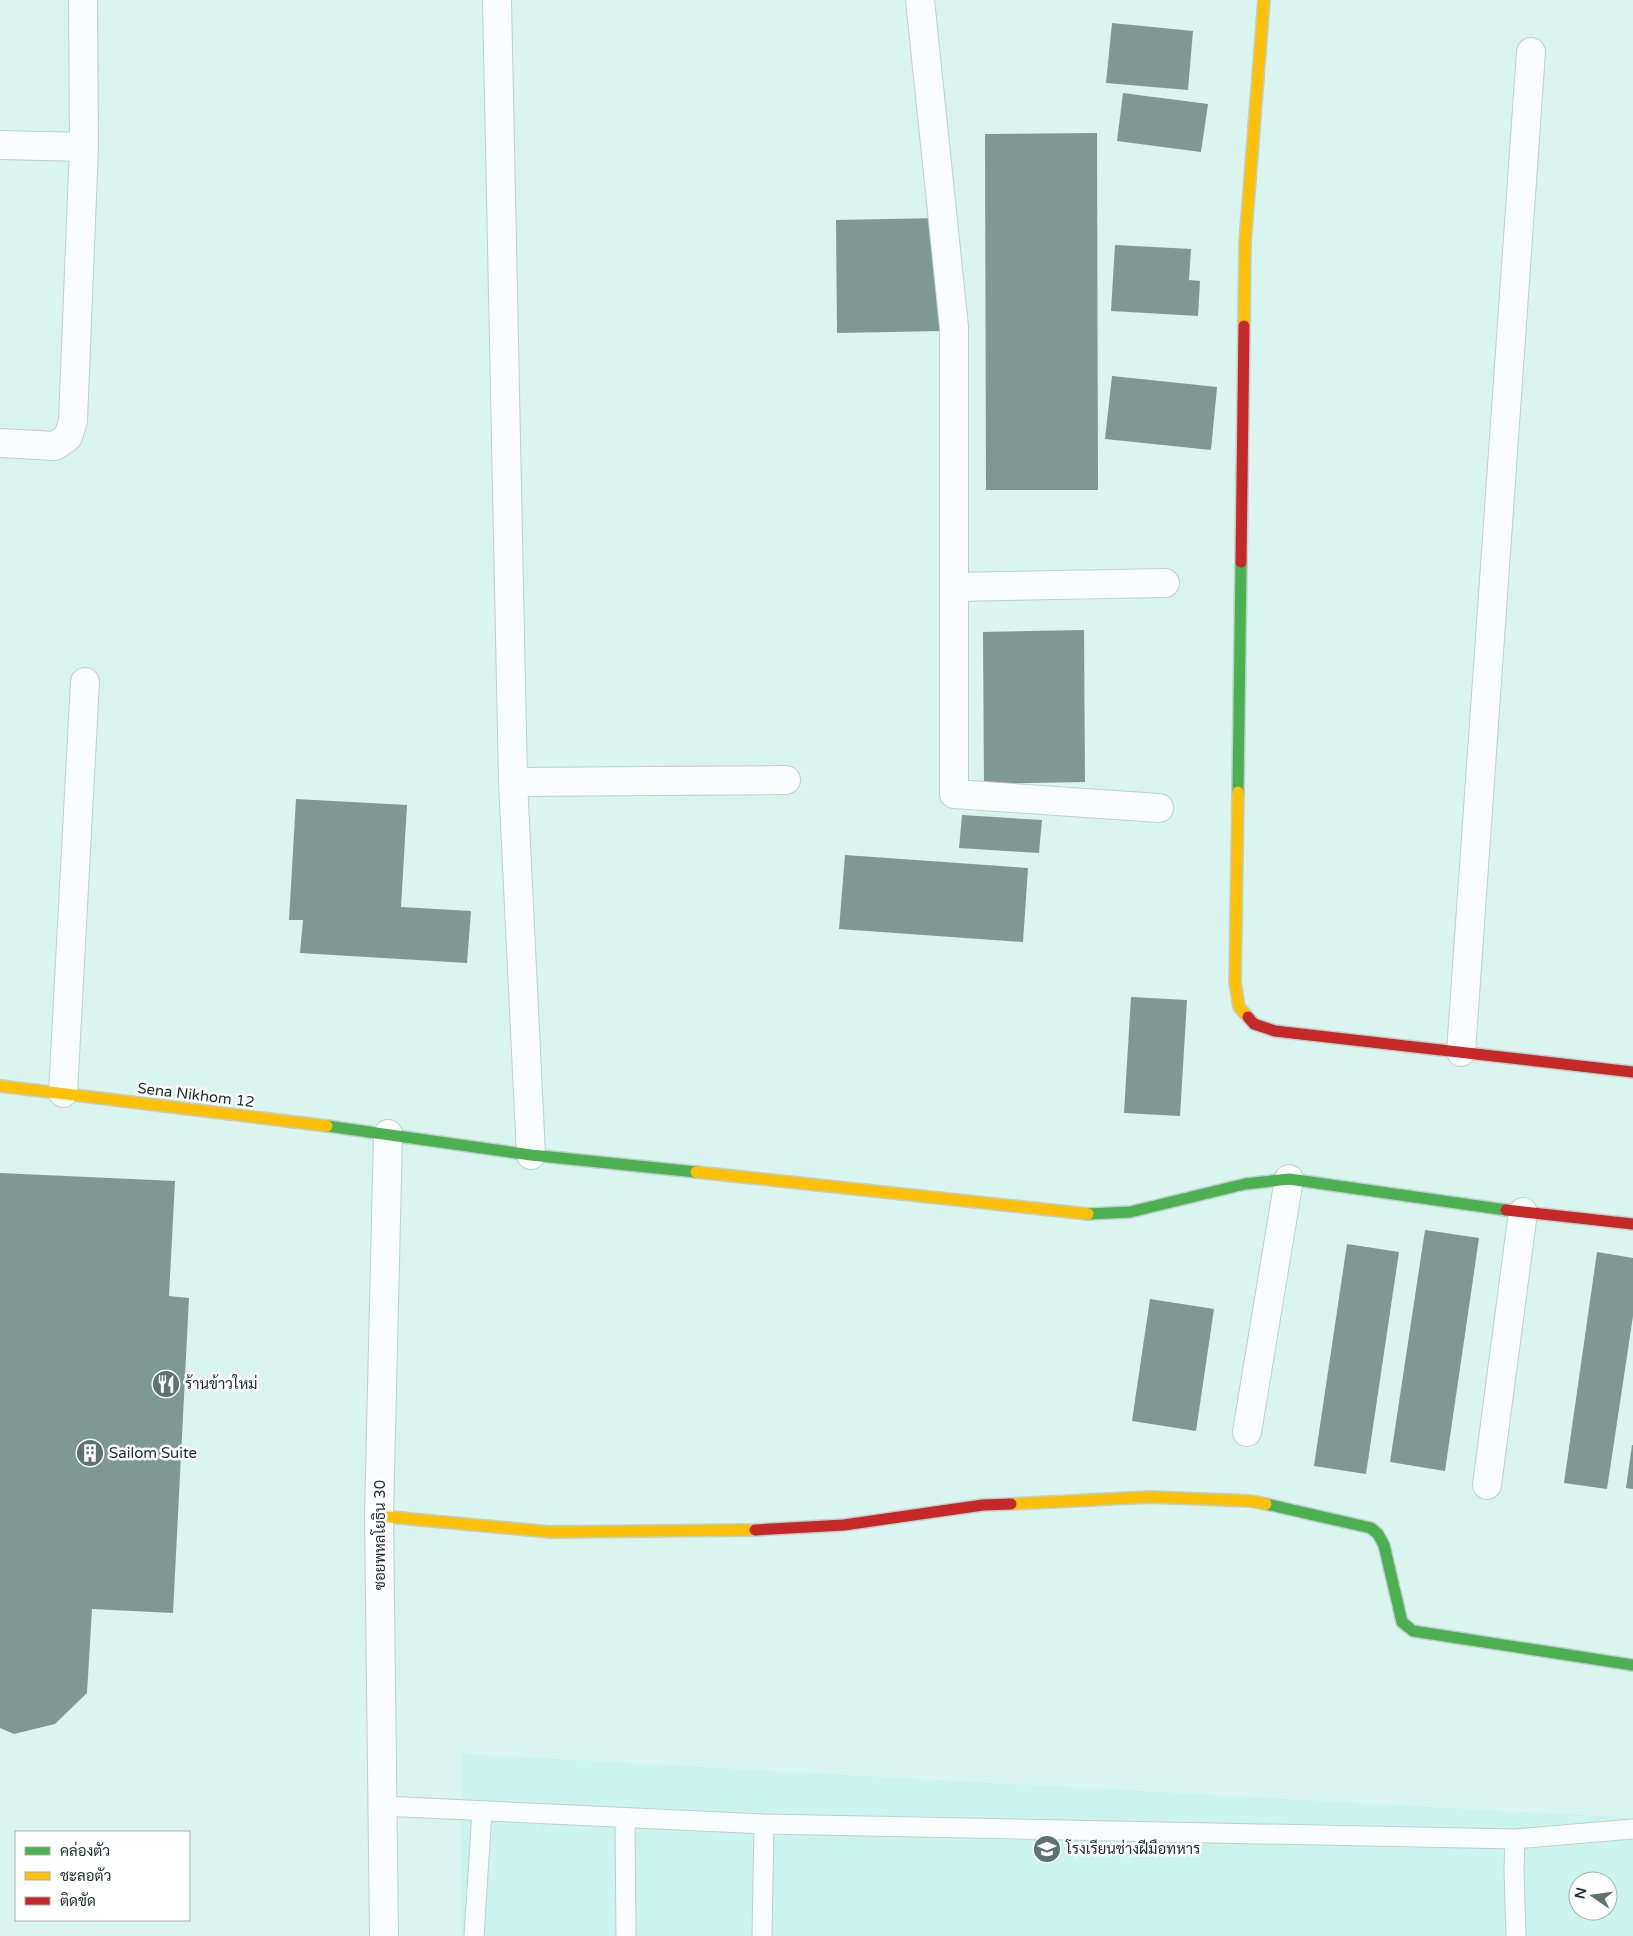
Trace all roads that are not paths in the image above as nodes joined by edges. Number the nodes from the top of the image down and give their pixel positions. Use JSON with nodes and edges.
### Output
{"nodes":[{"id":1,"x":83,"y":0,"type":"edge"},
{"id":2,"x":497,"y":0,"type":"edge"},
{"id":3,"x":920,"y":0,"type":"edge"},
{"id":4,"x":1264,"y":0,"type":"edge"},
{"id":5,"x":1531,"y":52,"type":"dead end"},
{"id":6,"x":0,"y":145,"type":"edge"},
{"id":7,"x":84,"y":147,"type":"junction"},
{"id":8,"x":0,"y":443,"type":"edge"},
{"id":9,"x":1165,"y":583,"type":"dead end"},
{"id":10,"x":954,"y":587,"type":"junction"},
{"id":11,"x":85,"y":682,"type":"dead end"},
{"id":12,"x":786,"y":780,"type":"dead end"},
{"id":13,"x":513,"y":782,"type":"junction"},
{"id":14,"x":1159,"y":808,"type":"dead end"},
{"id":15,"x":1461,"y":1052,"type":"junction"},
{"id":16,"x":1633,"y":1072,"type":"edge"},
{"id":17,"x":0,"y":1086,"type":"edge"},
{"id":18,"x":63,"y":1093,"type":"junction"},
{"id":19,"x":388,"y":1134,"type":"junction"},
{"id":20,"x":530,"y":1155,"type":"junction"},
{"id":21,"x":1289,"y":1179,"type":"junction"},
{"id":22,"x":1523,"y":1212,"type":"junction"},
{"id":23,"x":1633,"y":1224,"type":"edge"},
{"id":24,"x":1247,"y":1432,"type":"dead end"},
{"id":25,"x":1487,"y":1485,"type":"dead end"},
{"id":26,"x":379,"y":1516,"type":"junction"},
{"id":27,"x":1633,"y":1665,"type":"edge"},
{"id":28,"x":383,"y":1806,"type":"junction"},
{"id":29,"x":482,"y":1811,"type":"junction"},
{"id":30,"x":625,"y":1818,"type":"junction"},
{"id":31,"x":764,"y":1824,"type":"junction"},
{"id":32,"x":1633,"y":1829,"type":"edge"},
{"id":33,"x":1515,"y":1839,"type":"junction"},
{"id":34,"x":384,"y":1936,"type":"edge"},
{"id":35,"x":474,"y":1936,"type":"edge"},
{"id":36,"x":626,"y":1936,"type":"edge"},
{"id":37,"x":762,"y":1936,"type":"edge"},
{"id":38,"x":1516,"y":1936,"type":"edge"}],
"edges":[{"from":1,"to":7,"type":"street"},
{"from":2,"to":13,"type":"street"},
{"from":3,"to":10,"type":"street"},
{"from":4,"to":15,"type":"street"},
{"from":5,"to":15,"type":"street"},
{"from":6,"to":7,"type":"street"},
{"from":7,"to":8,"type":"street"},
{"from":9,"to":10,"type":"street"},
{"from":10,"to":14,"type":"street"},
{"from":11,"to":18,"type":"street"},
{"from":12,"to":13,"type":"street"},
{"from":13,"to":20,"type":"street"},
{"from":15,"to":16,"type":"street"},
{"from":17,"to":18,"type":"street","name":"Sena Nikhom 12"},
{"from":18,"to":19,"type":"street","name":"Sena Nikhom 12"},
{"from":19,"to":20,"type":"street","name":"Sena Nikhom 12"},
{"from":19,"to":26,"type":"street","name":"ซอยพหลโยธิน 30"},
{"from":20,"to":21,"type":"street","name":"Sena Nikhom 12"},
{"from":21,"to":22,"type":"street","name":"Sena Nikhom 12"},
{"from":21,"to":24,"type":"street"},
{"from":22,"to":23,"type":"street","name":"Sena Nikhom 12"},
{"from":22,"to":25,"type":"street"},
{"from":26,"to":27,"type":"street"},
{"from":26,"to":28,"type":"street","name":"ซอยพหลโยธิน 30"},
{"from":28,"to":29,"type":"lane"},
{"from":28,"to":34,"type":"street","name":"ซอยพหลโยธิน 30"},
{"from":29,"to":30,"type":"lane"},
{"from":29,"to":35,"type":"lane"},
{"from":30,"to":31,"type":"lane"},
{"from":30,"to":36,"type":"lane"},
{"from":31,"to":33,"type":"lane"},
{"from":31,"to":37,"type":"lane"},
{"from":32,"to":33,"type":"lane"},
{"from":33,"to":38,"type":"lane"}]}
